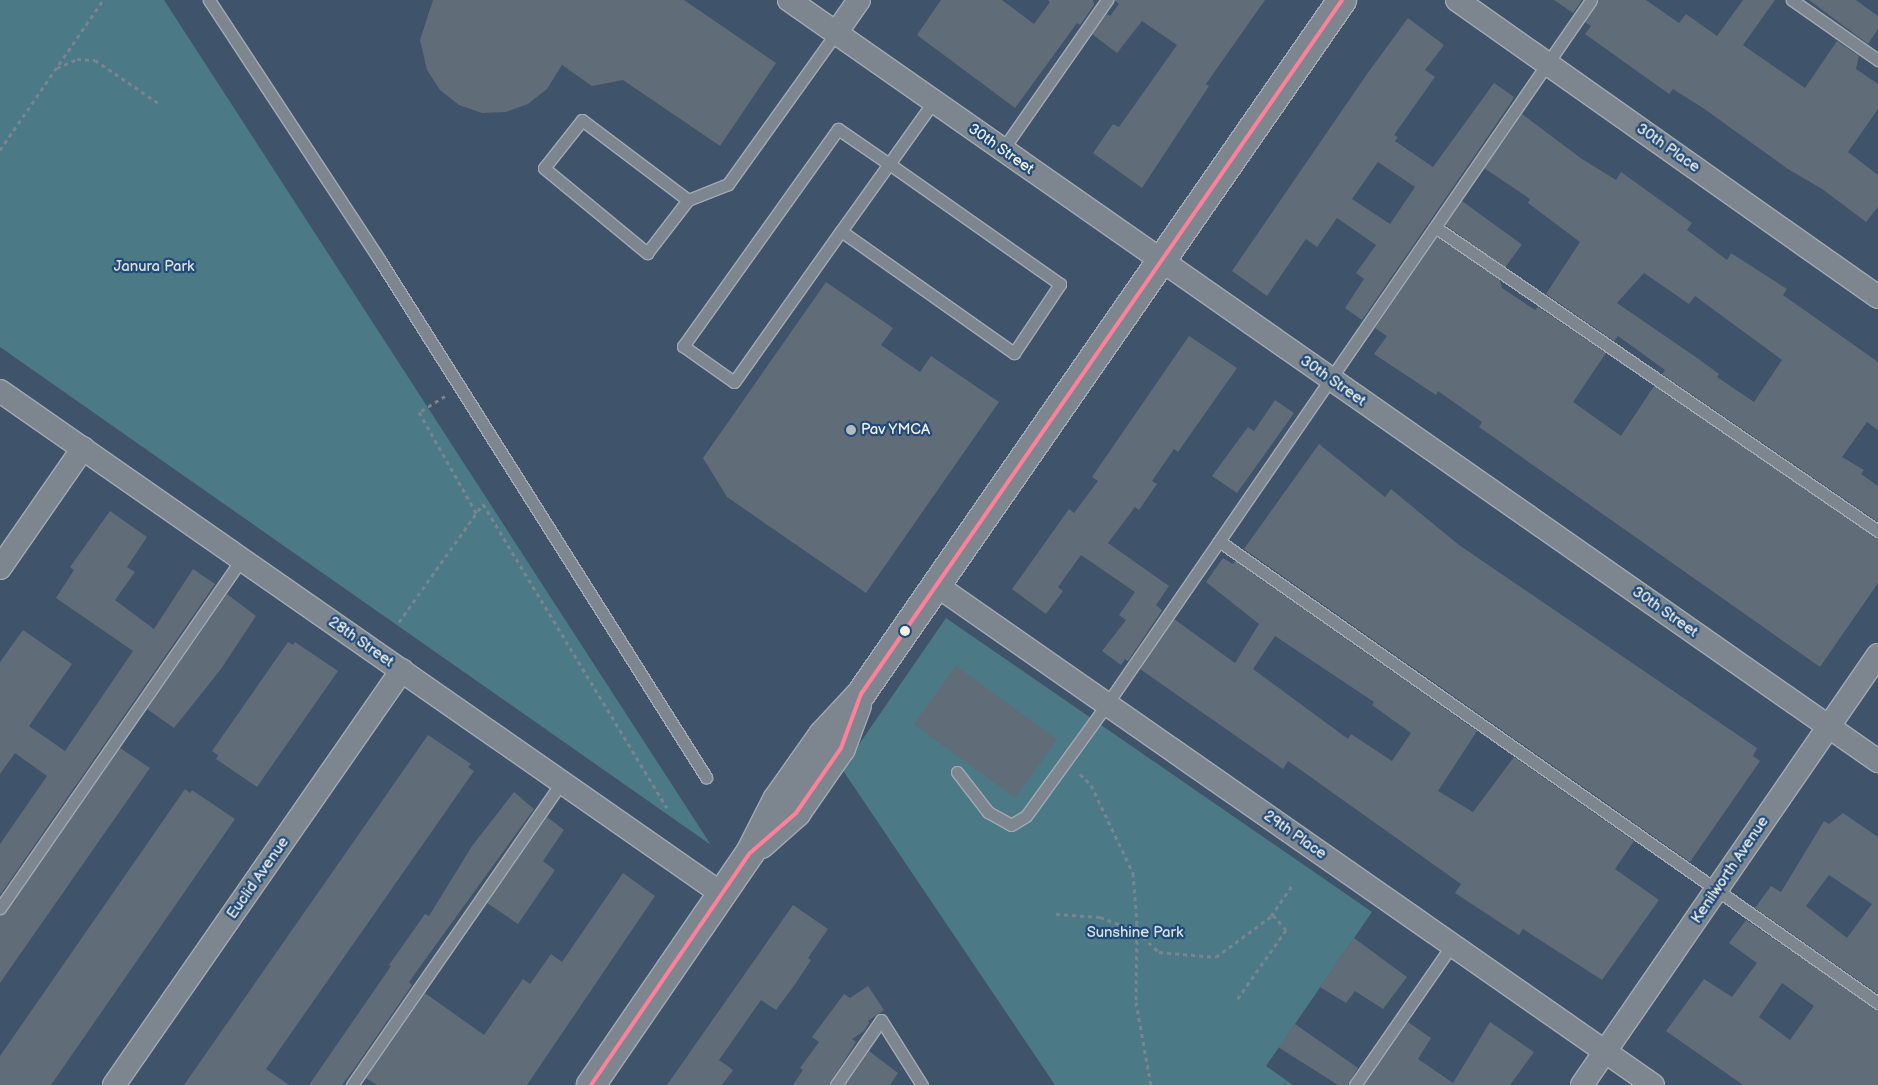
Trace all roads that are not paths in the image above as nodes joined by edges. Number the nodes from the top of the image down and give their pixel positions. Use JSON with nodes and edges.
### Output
{"nodes":[{"id":1,"x":209,"y":0,"type":"edge"},
{"id":2,"x":789,"y":0,"type":"edge"},
{"id":3,"x":859,"y":0,"type":"edge"},
{"id":4,"x":1107,"y":0,"type":"edge"},
{"id":5,"x":1342,"y":0,"type":"edge"},
{"id":6,"x":1457,"y":0,"type":"edge"},
{"id":7,"x":1591,"y":0,"type":"edge"},
{"id":8,"x":1792,"y":0,"type":"edge"},
{"id":9,"x":836,"y":33,"type":"junction"},
{"id":10,"x":1878,"y":60,"type":"edge"},
{"id":11,"x":1548,"y":63,"type":"junction"},
{"id":12,"x":934,"y":101,"type":"junction"},
{"id":13,"x":1003,"y":150,"type":"junction"},
{"id":14,"x":889,"y":164,"type":"junction"},
{"id":15,"x":688,"y":200,"type":"junction"},
{"id":16,"x":1435,"y":227,"type":"junction"},
{"id":17,"x":841,"y":231,"type":"junction"},
{"id":18,"x":1162,"y":261,"type":"junction"},
{"id":19,"x":1878,"y":297,"type":"edge"},
{"id":20,"x":1331,"y":379,"type":"junction"},
{"id":21,"x":0,"y":390,"type":"edge"},
{"id":22,"x":83,"y":448,"type":"junction"},
{"id":23,"x":1878,"y":531,"type":"edge"},
{"id":24,"x":1219,"y":541,"type":"junction"},
{"id":25,"x":242,"y":559,"type":"junction"},
{"id":26,"x":0,"y":568,"type":"edge"},
{"id":27,"x":936,"y":585,"type":"junction"},
{"id":28,"x":1878,"y":655,"type":"edge"},
{"id":29,"x":402,"y":670,"type":"junction"},
{"id":30,"x":1107,"y":704,"type":"junction"},
{"id":31,"x":1829,"y":726,"type":"junction"},
{"id":32,"x":1878,"y":761,"type":"edge"},
{"id":33,"x":957,"y":772,"type":"dead end"},
{"id":34,"x":706,"y":777,"type":"dead end"},
{"id":35,"x":562,"y":782,"type":"junction"},
{"id":36,"x":1717,"y":890,"type":"junction"},
{"id":37,"x":722,"y":894,"type":"junction"},
{"id":38,"x":0,"y":908,"type":"edge"},
{"id":39,"x":1452,"y":945,"type":"junction"},
{"id":40,"x":1878,"y":1003,"type":"edge"},
{"id":41,"x":1605,"y":1052,"type":"junction"},
{"id":42,"x":114,"y":1085,"type":"edge"},
{"id":43,"x":352,"y":1085,"type":"edge"},
{"id":44,"x":591,"y":1085,"type":"edge"},
{"id":45,"x":836,"y":1085,"type":"edge"},
{"id":46,"x":922,"y":1085,"type":"edge"},
{"id":47,"x":1355,"y":1085,"type":"edge"},
{"id":48,"x":1582,"y":1085,"type":"edge"},
{"id":49,"x":1653,"y":1085,"type":"edge"}],
"edges":[{"from":1,"to":34,"type":"lane"},
{"from":2,"to":9,"type":"street","name":"30th Street"},
{"from":3,"to":9,"type":"street"},
{"from":4,"to":13,"type":"lane"},
{"from":5,"to":18,"type":"street"},
{"from":6,"to":11,"type":"street","name":"30th Place"},
{"from":7,"to":11,"type":"lane"},
{"from":8,"to":10,"type":"lane"},
{"from":9,"to":12,"type":"street","name":"30th Street"},
{"from":9,"to":15,"type":"lane"},
{"from":11,"to":16,"type":"lane"},
{"from":11,"to":19,"type":"street","name":"30th Place"},
{"from":12,"to":13,"type":"street","name":"30th Street"},
{"from":12,"to":14,"type":"lane"},
{"from":13,"to":18,"type":"street","name":"30th Street"},
{"from":14,"to":17,"type":"lane"},
{"from":14,"to":17,"type":"lane"},
{"from":14,"to":17,"type":"lane"},
{"from":15,"to":15,"type":"lane"},
{"from":16,"to":20,"type":"lane"},
{"from":16,"to":23,"type":"lane"},
{"from":18,"to":20,"type":"street","name":"30th Street"},
{"from":18,"to":27,"type":"street"},
{"from":20,"to":24,"type":"lane"},
{"from":20,"to":31,"type":"street","name":"30th Street"},
{"from":21,"to":22,"type":"street","name":"28th Street"},
{"from":22,"to":25,"type":"street","name":"28th Street"},
{"from":22,"to":26,"type":"street"},
{"from":24,"to":30,"type":"lane"},
{"from":24,"to":36,"type":"lane"},
{"from":25,"to":29,"type":"street","name":"28th Street"},
{"from":25,"to":38,"type":"lane"},
{"from":27,"to":30,"type":"street","name":"29th Place"},
{"from":27,"to":37,"type":"street"},
{"from":28,"to":31,"type":"street","name":"Kenilworth Avenue"},
{"from":29,"to":35,"type":"street","name":"28th Street"},
{"from":29,"to":42,"type":"street","name":"Euclid Avenue"},
{"from":30,"to":33,"type":"lane"},
{"from":30,"to":39,"type":"street","name":"29th Place"},
{"from":31,"to":32,"type":"street","name":"30th Street"},
{"from":31,"to":36,"type":"street","name":"Kenilworth Avenue"},
{"from":35,"to":37,"type":"street","name":"28th Street"},
{"from":35,"to":43,"type":"lane"},
{"from":36,"to":40,"type":"lane"},
{"from":36,"to":41,"type":"street","name":"Kenilworth Avenue"},
{"from":37,"to":44,"type":"street"},
{"from":39,"to":41,"type":"street","name":"29th Place"},
{"from":39,"to":47,"type":"lane"},
{"from":41,"to":48,"type":"street","name":"Kenilworth Avenue"},
{"from":41,"to":49,"type":"street","name":"29th Place"},
{"from":45,"to":46,"type":"lane"}]}
